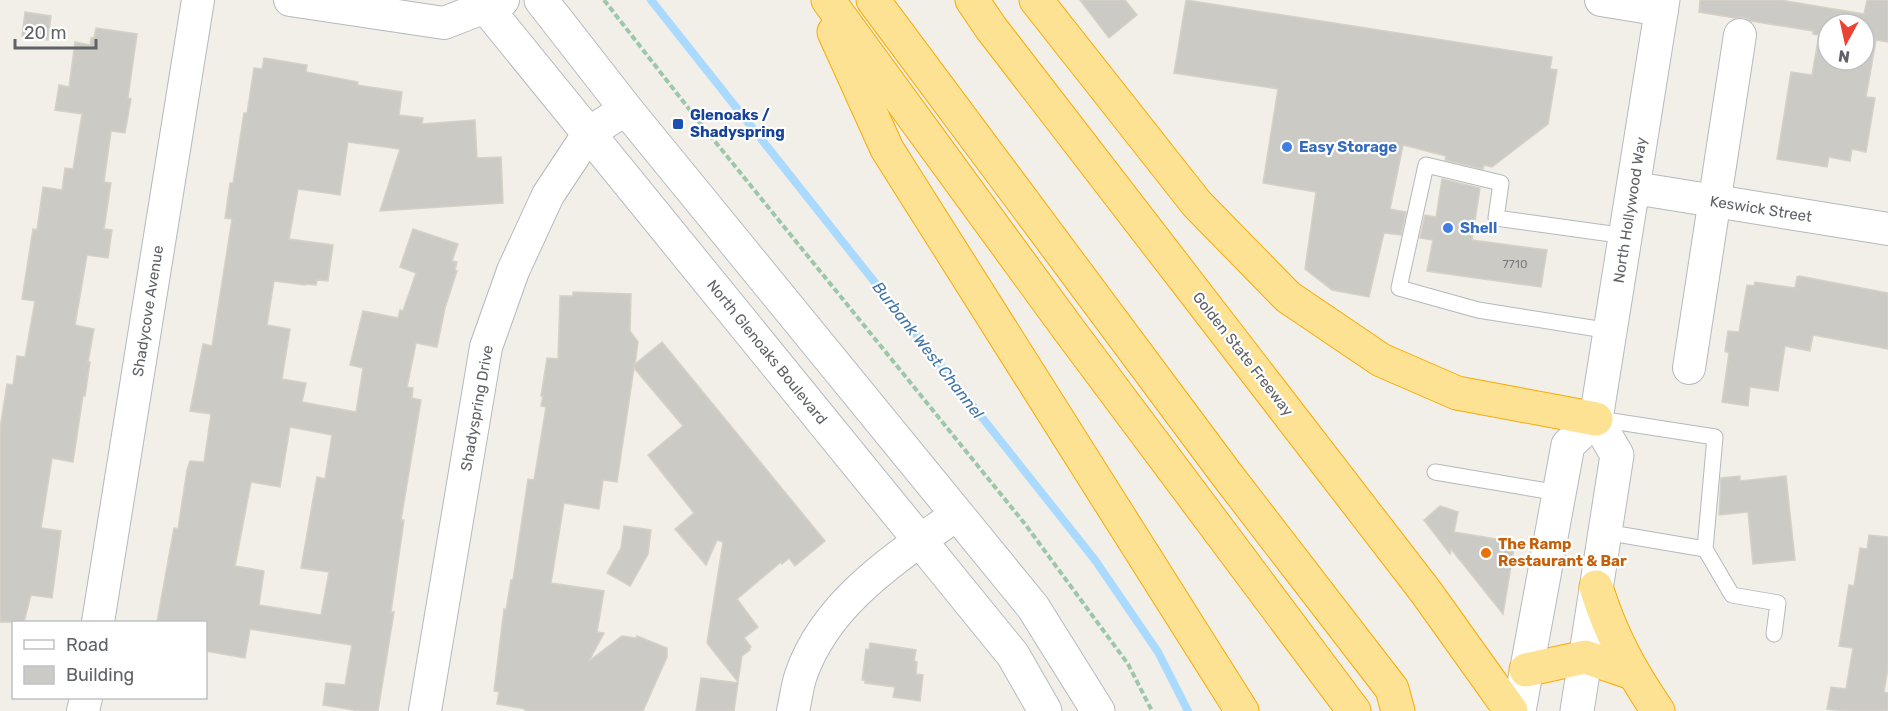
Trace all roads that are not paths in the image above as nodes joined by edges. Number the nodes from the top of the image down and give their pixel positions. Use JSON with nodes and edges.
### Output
{"nodes":[{"id":1,"x":198,"y":0,"type":"edge"},
{"id":2,"x":290,"y":0,"type":"edge"},
{"id":3,"x":541,"y":0,"type":"edge"},
{"id":4,"x":820,"y":0,"type":"edge"},
{"id":5,"x":828,"y":0,"type":"edge"},
{"id":6,"x":873,"y":0,"type":"edge"},
{"id":7,"x":972,"y":0,"type":"edge"},
{"id":8,"x":1036,"y":0,"type":"edge"},
{"id":9,"x":1601,"y":0,"type":"edge"},
{"id":10,"x":489,"y":2,"type":"edge"},
{"id":11,"x":1662,"y":5,"type":"edge"},
{"id":12,"x":1740,"y":35,"type":"dead end"},
{"id":13,"x":626,"y":109,"type":"junction"},
{"id":14,"x":589,"y":134,"type":"junction"},
{"id":15,"x":1634,"y":188,"type":"junction"},
{"id":16,"x":1714,"y":201,"type":"junction"},
{"id":17,"x":1888,"y":229,"type":"edge"},
{"id":18,"x":1626,"y":236,"type":"junction"},
{"id":19,"x":1611,"y":331,"type":"junction"},
{"id":20,"x":1689,"y":368,"type":"dead end"},
{"id":21,"x":1596,"y":419,"type":"junction"},
{"id":22,"x":1435,"y":472,"type":"dead end"},
{"id":23,"x":1559,"y":493,"type":"junction"},
{"id":24,"x":956,"y":515,"type":"junction"},
{"id":25,"x":1605,"y":532,"type":"junction"},
{"id":26,"x":921,"y":540,"type":"junction"},
{"id":27,"x":1705,"y":549,"type":"junction"},
{"id":28,"x":1596,"y":587,"type":"junction"},
{"id":29,"x":98,"y":621,"type":"edge"},
{"id":30,"x":1774,"y":634,"type":"dead end"},
{"id":31,"x":1585,"y":657,"type":"junction"},
{"id":32,"x":1526,"y":670,"type":"junction"},
{"id":33,"x":1632,"y":673,"type":"junction"},
{"id":34,"x":1346,"y":700,"type":"edge"},
{"id":35,"x":425,"y":711,"type":"edge"},
{"id":36,"x":793,"y":711,"type":"edge"},
{"id":37,"x":1045,"y":711,"type":"edge"},
{"id":38,"x":1098,"y":711,"type":"edge"},
{"id":39,"x":1242,"y":711,"type":"edge"},
{"id":40,"x":1398,"y":711,"type":"edge"},
{"id":41,"x":1511,"y":711,"type":"edge"},
{"id":42,"x":1519,"y":711,"type":"edge"},
{"id":43,"x":1577,"y":711,"type":"edge"},
{"id":44,"x":1658,"y":711,"type":"edge"}],
"edges":[{"from":1,"to":29,"type":"street","name":"Shadycove Avenue"},
{"from":2,"to":10,"type":"street"},
{"from":3,"to":13,"type":"main road"},
{"from":4,"to":39,"type":"highway"},
{"from":5,"to":34,"type":"highway"},
{"from":6,"to":40,"type":"highway"},
{"from":7,"to":41,"type":"highway","name":"Golden State Freeway"},
{"from":8,"to":21,"type":"highway"},
{"from":9,"to":11,"type":"street"},
{"from":10,"to":14,"type":"main road","name":"North Glenoaks Boulevard"},
{"from":11,"to":15,"type":"main road","name":"North Hollywood Way"},
{"from":12,"to":16,"type":"street"},
{"from":13,"to":14,"type":"street","name":"Shadyspring Drive"},
{"from":13,"to":24,"type":"main road"},
{"from":14,"to":26,"type":"main road","name":"North Glenoaks Boulevard"},
{"from":14,"to":35,"type":"street","name":"Shadyspring Drive"},
{"from":15,"to":16,"type":"street","name":"Keswick Street"},
{"from":15,"to":18,"type":"main road","name":"North Hollywood Way"},
{"from":16,"to":17,"type":"street","name":"Keswick Street"},
{"from":16,"to":20,"type":"street"},
{"from":18,"to":19,"type":"main road","name":"North Hollywood Way"},
{"from":18,"to":19,"type":"lane"},
{"from":19,"to":21,"type":"main road","name":"North Hollywood Way"},
{"from":21,"to":23,"type":"main road"},
{"from":21,"to":25,"type":"main road"},
{"from":21,"to":27,"type":"lane"},
{"from":22,"to":23,"type":"lane"},
{"from":23,"to":32,"type":"main road"},
{"from":24,"to":26,"type":"street"},
{"from":24,"to":38,"type":"main road"},
{"from":25,"to":27,"type":"lane"},
{"from":25,"to":28,"type":"main road"},
{"from":26,"to":36,"type":"street"},
{"from":26,"to":37,"type":"main road","name":"North Glenoaks Boulevard"},
{"from":27,"to":30,"type":"lane"},
{"from":28,"to":31,"type":"main road"},
{"from":28,"to":33,"type":"highway"},
{"from":31,"to":32,"type":"highway"},
{"from":31,"to":33,"type":"highway"},
{"from":31,"to":43,"type":"main road"},
{"from":32,"to":42,"type":"main road"},
{"from":33,"to":44,"type":"highway"}]}
